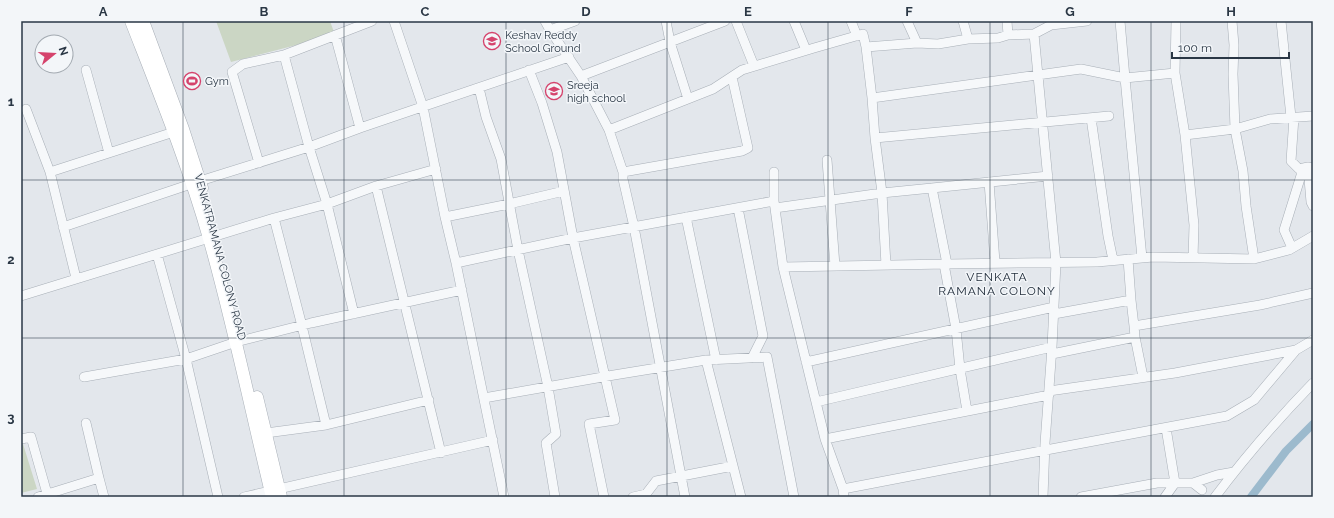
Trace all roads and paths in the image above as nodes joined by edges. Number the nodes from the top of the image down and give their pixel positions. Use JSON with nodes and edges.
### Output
{"nodes":[{"id":1,"x":131,"y":21,"type":"edge"},
{"id":2,"x":143,"y":21,"type":"edge"},
{"id":3,"x":372,"y":21,"type":"edge"},
{"id":4,"x":394,"y":21,"type":"edge"},
{"id":5,"x":545,"y":21,"type":"edge"},
{"id":6,"x":575,"y":21,"type":"edge"},
{"id":7,"x":666,"y":21,"type":"edge"},
{"id":8,"x":726,"y":21,"type":"edge"},
{"id":9,"x":736,"y":21,"type":"edge"},
{"id":10,"x":794,"y":21,"type":"edge"},
{"id":11,"x":851,"y":21,"type":"edge"},
{"id":12,"x":907,"y":21,"type":"edge"},
{"id":13,"x":962,"y":21,"type":"edge"},
{"id":14,"x":1006,"y":21,"type":"edge"},
{"id":15,"x":1087,"y":21,"type":"edge"},
{"id":16,"x":1120,"y":21,"type":"edge"},
{"id":17,"x":1176,"y":21,"type":"edge"},
{"id":18,"x":1232,"y":21,"type":"edge"},
{"id":19,"x":1281,"y":21,"type":"edge"},
{"id":20,"x":1051,"y":23,"type":"edge"},
{"id":21,"x":550,"y":30,"type":"junction"},
{"id":22,"x":1034,"y":34,"type":"junction"},
{"id":23,"x":1008,"y":35,"type":"junction"},
{"id":24,"x":335,"y":36,"type":"junction"},
{"id":25,"x":857,"y":36,"type":"junction"},
{"id":26,"x":968,"y":39,"type":"junction"},
{"id":27,"x":670,"y":42,"type":"junction"},
{"id":28,"x":917,"y":43,"type":"junction"},
{"id":29,"x":866,"y":47,"type":"junction"},
{"id":30,"x":806,"y":50,"type":"junction"},
{"id":31,"x":284,"y":55,"type":"junction"},
{"id":32,"x":569,"y":57,"type":"junction"},
{"id":33,"x":754,"y":66,"type":"junction"},
{"id":34,"x":86,"y":70,"type":"dead end"},
{"id":35,"x":529,"y":70,"type":"junction"},
{"id":36,"x":1176,"y":73,"type":"junction"},
{"id":37,"x":1039,"y":75,"type":"junction"},
{"id":38,"x":582,"y":76,"type":"junction"},
{"id":39,"x":732,"y":77,"type":"junction"},
{"id":40,"x":1125,"y":78,"type":"junction"},
{"id":41,"x":478,"y":88,"type":"junction"},
{"id":42,"x":872,"y":98,"type":"junction"},
{"id":43,"x":688,"y":99,"type":"junction"},
{"id":44,"x":423,"y":107,"type":"junction"},
{"id":45,"x":26,"y":109,"type":"dead end"},
{"id":46,"x":1109,"y":116,"type":"dead end"},
{"id":47,"x":1313,"y":116,"type":"edge"},
{"id":48,"x":1292,"y":117,"type":"junction"},
{"id":49,"x":1091,"y":118,"type":"junction"},
{"id":50,"x":1043,"y":122,"type":"junction"},
{"id":51,"x":360,"y":128,"type":"junction"},
{"id":52,"x":1235,"y":129,"type":"junction"},
{"id":53,"x":178,"y":130,"type":"junction"},
{"id":54,"x":609,"y":130,"type":"junction"},
{"id":55,"x":1185,"y":135,"type":"junction"},
{"id":56,"x":875,"y":138,"type":"junction"},
{"id":57,"x":309,"y":147,"type":"junction"},
{"id":58,"x":110,"y":153,"type":"junction"},
{"id":59,"x":827,"y":160,"type":"dead end"},
{"id":60,"x":259,"y":163,"type":"junction"},
{"id":61,"x":1308,"y":168,"type":"edge"},
{"id":62,"x":436,"y":169,"type":"junction"},
{"id":63,"x":50,"y":172,"type":"junction"},
{"id":64,"x":623,"y":172,"type":"junction"},
{"id":65,"x":774,"y":172,"type":"dead end"},
{"id":66,"x":1048,"y":176,"type":"junction"},
{"id":67,"x":197,"y":182,"type":"junction"},
{"id":68,"x":989,"y":182,"type":"junction"},
{"id":69,"x":376,"y":186,"type":"junction"},
{"id":70,"x":932,"y":188,"type":"junction"},
{"id":71,"x":564,"y":190,"type":"junction"},
{"id":72,"x":882,"y":193,"type":"junction"},
{"id":73,"x":830,"y":200,"type":"junction"},
{"id":74,"x":327,"y":204,"type":"junction"},
{"id":75,"x":509,"y":204,"type":"junction"},
{"id":76,"x":775,"y":204,"type":"junction"},
{"id":77,"x":1313,"y":206,"type":"edge"},
{"id":78,"x":738,"y":208,"type":"junction"},
{"id":79,"x":445,"y":217,"type":"junction"},
{"id":80,"x":686,"y":217,"type":"junction"},
{"id":81,"x":274,"y":218,"type":"junction"},
{"id":82,"x":63,"y":227,"type":"junction"},
{"id":83,"x":634,"y":227,"type":"junction"},
{"id":84,"x":1313,"y":236,"type":"edge"},
{"id":85,"x":213,"y":237,"type":"junction"},
{"id":86,"x":573,"y":238,"type":"junction"},
{"id":87,"x":1292,"y":248,"type":"junction"},
{"id":88,"x":518,"y":250,"type":"junction"},
{"id":89,"x":157,"y":254,"type":"junction"},
{"id":90,"x":1142,"y":258,"type":"junction"},
{"id":91,"x":1193,"y":258,"type":"junction"},
{"id":92,"x":1128,"y":259,"type":"junction"},
{"id":93,"x":1254,"y":259,"type":"junction"},
{"id":94,"x":1113,"y":260,"type":"junction"},
{"id":95,"x":994,"y":262,"type":"junction"},
{"id":96,"x":456,"y":263,"type":"junction"},
{"id":97,"x":1056,"y":263,"type":"junction"},
{"id":98,"x":945,"y":264,"type":"junction"},
{"id":99,"x":886,"y":265,"type":"junction"},
{"id":100,"x":835,"y":266,"type":"junction"},
{"id":101,"x":783,"y":267,"type":"junction"},
{"id":102,"x":76,"y":278,"type":"junction"},
{"id":103,"x":462,"y":290,"type":"junction"},
{"id":104,"x":1313,"y":293,"type":"edge"},
{"id":105,"x":21,"y":296,"type":"edge"},
{"id":106,"x":1132,"y":300,"type":"junction"},
{"id":107,"x":406,"y":303,"type":"junction"},
{"id":108,"x":1054,"y":310,"type":"junction"},
{"id":109,"x":354,"y":314,"type":"junction"},
{"id":110,"x":302,"y":326,"type":"junction"},
{"id":111,"x":1134,"y":326,"type":"junction"},
{"id":112,"x":956,"y":329,"type":"junction"},
{"id":113,"x":1135,"y":337,"type":"junction"},
{"id":114,"x":1313,"y":340,"type":"edge"},
{"id":115,"x":240,"y":341,"type":"junction"},
{"id":116,"x":1052,"y":350,"type":"junction"},
{"id":117,"x":1296,"y":350,"type":"junction"},
{"id":118,"x":752,"y":358,"type":"junction"},
{"id":119,"x":186,"y":359,"type":"junction"},
{"id":120,"x":706,"y":360,"type":"junction"},
{"id":121,"x":716,"y":360,"type":"junction"},
{"id":122,"x":806,"y":362,"type":"junction"},
{"id":123,"x":660,"y":368,"type":"junction"},
{"id":124,"x":960,"y":369,"type":"junction"},
{"id":125,"x":605,"y":376,"type":"junction"},
{"id":126,"x":84,"y":377,"type":"dead end"},
{"id":127,"x":1144,"y":377,"type":"junction"},
{"id":128,"x":1313,"y":383,"type":"edge"},
{"id":129,"x":548,"y":387,"type":"junction"},
{"id":130,"x":1049,"y":393,"type":"junction"},
{"id":131,"x":484,"y":398,"type":"junction"},
{"id":132,"x":429,"y":400,"type":"junction"},
{"id":133,"x":816,"y":402,"type":"junction"},
{"id":134,"x":967,"y":411,"type":"junction"},
{"id":135,"x":86,"y":423,"type":"dead end"},
{"id":136,"x":326,"y":425,"type":"junction"},
{"id":137,"x":1166,"y":428,"type":"junction"},
{"id":138,"x":266,"y":433,"type":"junction"},
{"id":139,"x":21,"y":439,"type":"edge"},
{"id":140,"x":825,"y":439,"type":"junction"},
{"id":141,"x":493,"y":440,"type":"junction"},
{"id":142,"x":1046,"y":450,"type":"junction"},
{"id":143,"x":441,"y":453,"type":"junction"},
{"id":144,"x":734,"y":466,"type":"junction"},
{"id":145,"x":1234,"y":472,"type":"junction"},
{"id":146,"x":681,"y":476,"type":"junction"},
{"id":147,"x":99,"y":478,"type":"junction"},
{"id":148,"x":1175,"y":483,"type":"junction"},
{"id":149,"x":1193,"y":483,"type":"junction"},
{"id":150,"x":1202,"y":490,"type":"dead end"},
{"id":151,"x":276,"y":493,"type":"edge"},
{"id":152,"x":843,"y":493,"type":"edge"},
{"id":153,"x":44,"y":496,"type":"edge"},
{"id":154,"x":104,"y":497,"type":"edge"},
{"id":155,"x":218,"y":497,"type":"edge"},
{"id":156,"x":244,"y":497,"type":"edge"},
{"id":157,"x":504,"y":497,"type":"edge"},
{"id":158,"x":555,"y":497,"type":"edge"},
{"id":159,"x":604,"y":497,"type":"edge"},
{"id":160,"x":633,"y":497,"type":"edge"},
{"id":161,"x":685,"y":497,"type":"edge"},
{"id":162,"x":742,"y":497,"type":"edge"},
{"id":163,"x":794,"y":497,"type":"edge"},
{"id":164,"x":1043,"y":497,"type":"edge"},
{"id":165,"x":1081,"y":497,"type":"edge"},
{"id":166,"x":1165,"y":497,"type":"edge"},
{"id":167,"x":1215,"y":497,"type":"edge"}],
"edges":[{"from":1,"to":53,"type":"main road"},
{"from":2,"to":53,"type":"main road","name":"VENKATRAMANA COLONY ROAD"},
{"from":3,"to":24,"type":"street"},
{"from":4,"to":44,"type":"street"},
{"from":5,"to":21,"type":"street"},
{"from":6,"to":21,"type":"street"},
{"from":7,"to":27,"type":"street"},
{"from":8,"to":27,"type":"street"},
{"from":9,"to":33,"type":"street"},
{"from":10,"to":30,"type":"street"},
{"from":11,"to":25,"type":"street"},
{"from":12,"to":28,"type":"street"},
{"from":13,"to":26,"type":"street"},
{"from":14,"to":23,"type":"street"},
{"from":15,"to":20,"type":"street"},
{"from":16,"to":40,"type":"street"},
{"from":17,"to":36,"type":"street"},
{"from":18,"to":52,"type":"street"},
{"from":19,"to":48,"type":"street"},
{"from":20,"to":22,"type":"street"},
{"from":21,"to":32,"type":"street"},
{"from":22,"to":23,"type":"street"},
{"from":22,"to":37,"type":"street"},
{"from":23,"to":26,"type":"street"},
{"from":24,"to":31,"type":"street"},
{"from":24,"to":51,"type":"street"},
{"from":25,"to":29,"type":"street"},
{"from":25,"to":30,"type":"street"},
{"from":26,"to":28,"type":"street"},
{"from":27,"to":38,"type":"street"},
{"from":27,"to":43,"type":"street"},
{"from":28,"to":29,"type":"street"},
{"from":29,"to":42,"type":"street"},
{"from":30,"to":33,"type":"street"},
{"from":31,"to":57,"type":"street"},
{"from":31,"to":60,"type":"street"},
{"from":32,"to":35,"type":"street"},
{"from":32,"to":38,"type":"street"},
{"from":33,"to":39,"type":"street"},
{"from":34,"to":58,"type":"street"},
{"from":35,"to":41,"type":"street"},
{"from":35,"to":71,"type":"street"},
{"from":36,"to":40,"type":"street"},
{"from":36,"to":55,"type":"street"},
{"from":37,"to":40,"type":"street"},
{"from":37,"to":42,"type":"street"},
{"from":37,"to":50,"type":"street"},
{"from":38,"to":54,"type":"street"},
{"from":39,"to":43,"type":"street"},
{"from":39,"to":64,"type":"street"},
{"from":40,"to":90,"type":"street"},
{"from":41,"to":44,"type":"street"},
{"from":41,"to":75,"type":"street"},
{"from":42,"to":56,"type":"street"},
{"from":43,"to":54,"type":"street"},
{"from":44,"to":51,"type":"street"},
{"from":44,"to":62,"type":"street"},
{"from":45,"to":63,"type":"street"},
{"from":46,"to":49,"type":"street"},
{"from":47,"to":48,"type":"street"},
{"from":48,"to":52,"type":"street"},
{"from":48,"to":61,"type":"street"},
{"from":49,"to":50,"type":"street"},
{"from":49,"to":94,"type":"street"},
{"from":50,"to":56,"type":"street"},
{"from":50,"to":66,"type":"street"},
{"from":51,"to":57,"type":"street"},
{"from":52,"to":55,"type":"street"},
{"from":52,"to":93,"type":"street"},
{"from":53,"to":58,"type":"street"},
{"from":53,"to":67,"type":"main road","name":"VENKATRAMANA COLONY ROAD"},
{"from":54,"to":64,"type":"street"},
{"from":55,"to":91,"type":"street"},
{"from":56,"to":72,"type":"street"},
{"from":57,"to":60,"type":"street"},
{"from":57,"to":74,"type":"street"},
{"from":58,"to":63,"type":"street"},
{"from":59,"to":73,"type":"street"},
{"from":60,"to":67,"type":"street"},
{"from":61,"to":77,"type":"street"},
{"from":61,"to":87,"type":"street"},
{"from":62,"to":69,"type":"street"},
{"from":62,"to":79,"type":"street"},
{"from":63,"to":82,"type":"street"},
{"from":64,"to":83,"type":"street"},
{"from":65,"to":76,"type":"street"},
{"from":66,"to":68,"type":"street"},
{"from":66,"to":97,"type":"street"},
{"from":67,"to":82,"type":"street"},
{"from":67,"to":85,"type":"main road","name":"VENKATRAMANA COLONY ROAD"},
{"from":68,"to":70,"type":"street"},
{"from":68,"to":95,"type":"street"},
{"from":69,"to":74,"type":"street"},
{"from":69,"to":107,"type":"street"},
{"from":70,"to":72,"type":"street"},
{"from":70,"to":98,"type":"street"},
{"from":71,"to":75,"type":"street"},
{"from":71,"to":86,"type":"street"},
{"from":72,"to":73,"type":"street"},
{"from":72,"to":99,"type":"street"},
{"from":73,"to":76,"type":"street"},
{"from":73,"to":100,"type":"street"},
{"from":74,"to":81,"type":"street"},
{"from":74,"to":109,"type":"street"},
{"from":75,"to":79,"type":"street"},
{"from":75,"to":88,"type":"street"},
{"from":76,"to":78,"type":"street"},
{"from":76,"to":101,"type":"street"},
{"from":78,"to":80,"type":"street"},
{"from":78,"to":118,"type":"street"},
{"from":79,"to":96,"type":"street"},
{"from":80,"to":83,"type":"street"},
{"from":80,"to":121,"type":"street"},
{"from":81,"to":85,"type":"street"},
{"from":81,"to":110,"type":"street"},
{"from":82,"to":102,"type":"street"},
{"from":83,"to":86,"type":"street"},
{"from":83,"to":123,"type":"street"},
{"from":84,"to":87,"type":"street"},
{"from":85,"to":89,"type":"street"},
{"from":85,"to":115,"type":"main road","name":"VENKATRAMANA COLONY ROAD"},
{"from":86,"to":88,"type":"street"},
{"from":86,"to":125,"type":"street"},
{"from":87,"to":93,"type":"street"},
{"from":88,"to":96,"type":"street"},
{"from":88,"to":129,"type":"street"},
{"from":89,"to":102,"type":"street"},
{"from":89,"to":119,"type":"street"},
{"from":90,"to":91,"type":"street"},
{"from":90,"to":92,"type":"street"},
{"from":91,"to":93,"type":"street"},
{"from":92,"to":94,"type":"street"},
{"from":92,"to":106,"type":"street"},
{"from":94,"to":97,"type":"street"},
{"from":95,"to":97,"type":"street"},
{"from":95,"to":98,"type":"street"},
{"from":96,"to":103,"type":"street"},
{"from":97,"to":108,"type":"street"},
{"from":98,"to":99,"type":"street"},
{"from":98,"to":112,"type":"street"},
{"from":99,"to":100,"type":"street"},
{"from":100,"to":101,"type":"street"},
{"from":101,"to":122,"type":"street"},
{"from":102,"to":105,"type":"street"},
{"from":103,"to":107,"type":"street"},
{"from":103,"to":131,"type":"street"},
{"from":104,"to":111,"type":"street"},
{"from":106,"to":108,"type":"street"},
{"from":106,"to":111,"type":"street"},
{"from":107,"to":109,"type":"street"},
{"from":107,"to":132,"type":"street"},
{"from":108,"to":112,"type":"street"},
{"from":108,"to":116,"type":"street"},
{"from":109,"to":110,"type":"street"},
{"from":110,"to":115,"type":"street"},
{"from":110,"to":136,"type":"street"},
{"from":111,"to":113,"type":"street"},
{"from":112,"to":122,"type":"street"},
{"from":112,"to":124,"type":"street"},
{"from":113,"to":116,"type":"street"},
{"from":113,"to":127,"type":"street"},
{"from":114,"to":117,"type":"street"},
{"from":115,"to":119,"type":"street"},
{"from":115,"to":138,"type":"main road","name":"VENKATRAMANA COLONY ROAD"},
{"from":115,"to":151,"type":"main road"},
{"from":116,"to":124,"type":"street"},
{"from":116,"to":130,"type":"street"},
{"from":117,"to":127,"type":"street"},
{"from":117,"to":137,"type":"street"},
{"from":118,"to":121,"type":"street"},
{"from":118,"to":163,"type":"street"},
{"from":119,"to":126,"type":"street"},
{"from":119,"to":155,"type":"street"},
{"from":120,"to":121,"type":"street"},
{"from":120,"to":123,"type":"street"},
{"from":120,"to":144,"type":"street"},
{"from":122,"to":133,"type":"street"},
{"from":123,"to":125,"type":"street"},
{"from":123,"to":146,"type":"street"},
{"from":124,"to":133,"type":"street"},
{"from":124,"to":134,"type":"street"},
{"from":125,"to":129,"type":"street"},
{"from":125,"to":159,"type":"street"},
{"from":127,"to":130,"type":"street"},
{"from":128,"to":145,"type":"street"},
{"from":129,"to":131,"type":"street"},
{"from":129,"to":158,"type":"street"},
{"from":130,"to":134,"type":"street"},
{"from":130,"to":142,"type":"street"},
{"from":131,"to":141,"type":"street"},
{"from":132,"to":136,"type":"street"},
{"from":132,"to":143,"type":"street"},
{"from":133,"to":140,"type":"street"},
{"from":134,"to":140,"type":"street"},
{"from":135,"to":147,"type":"street"},
{"from":136,"to":138,"type":"street"},
{"from":137,"to":142,"type":"street"},
{"from":137,"to":148,"type":"street"},
{"from":138,"to":151,"type":"main road","name":"VENKATRAMANA COLONY ROAD"},
{"from":139,"to":153,"type":"street"},
{"from":140,"to":152,"type":"street"},
{"from":141,"to":143,"type":"street"},
{"from":141,"to":157,"type":"street"},
{"from":142,"to":152,"type":"street"},
{"from":142,"to":164,"type":"street"},
{"from":143,"to":151,"type":"street"},
{"from":144,"to":146,"type":"street"},
{"from":144,"to":162,"type":"street"},
{"from":145,"to":149,"type":"street"},
{"from":145,"to":167,"type":"street"},
{"from":146,"to":160,"type":"street"},
{"from":146,"to":161,"type":"street"},
{"from":147,"to":153,"type":"street"},
{"from":147,"to":154,"type":"street"},
{"from":148,"to":149,"type":"street"},
{"from":148,"to":165,"type":"street"},
{"from":148,"to":166,"type":"street"},
{"from":149,"to":150,"type":"street"},
{"from":151,"to":156,"type":"street"}]}
